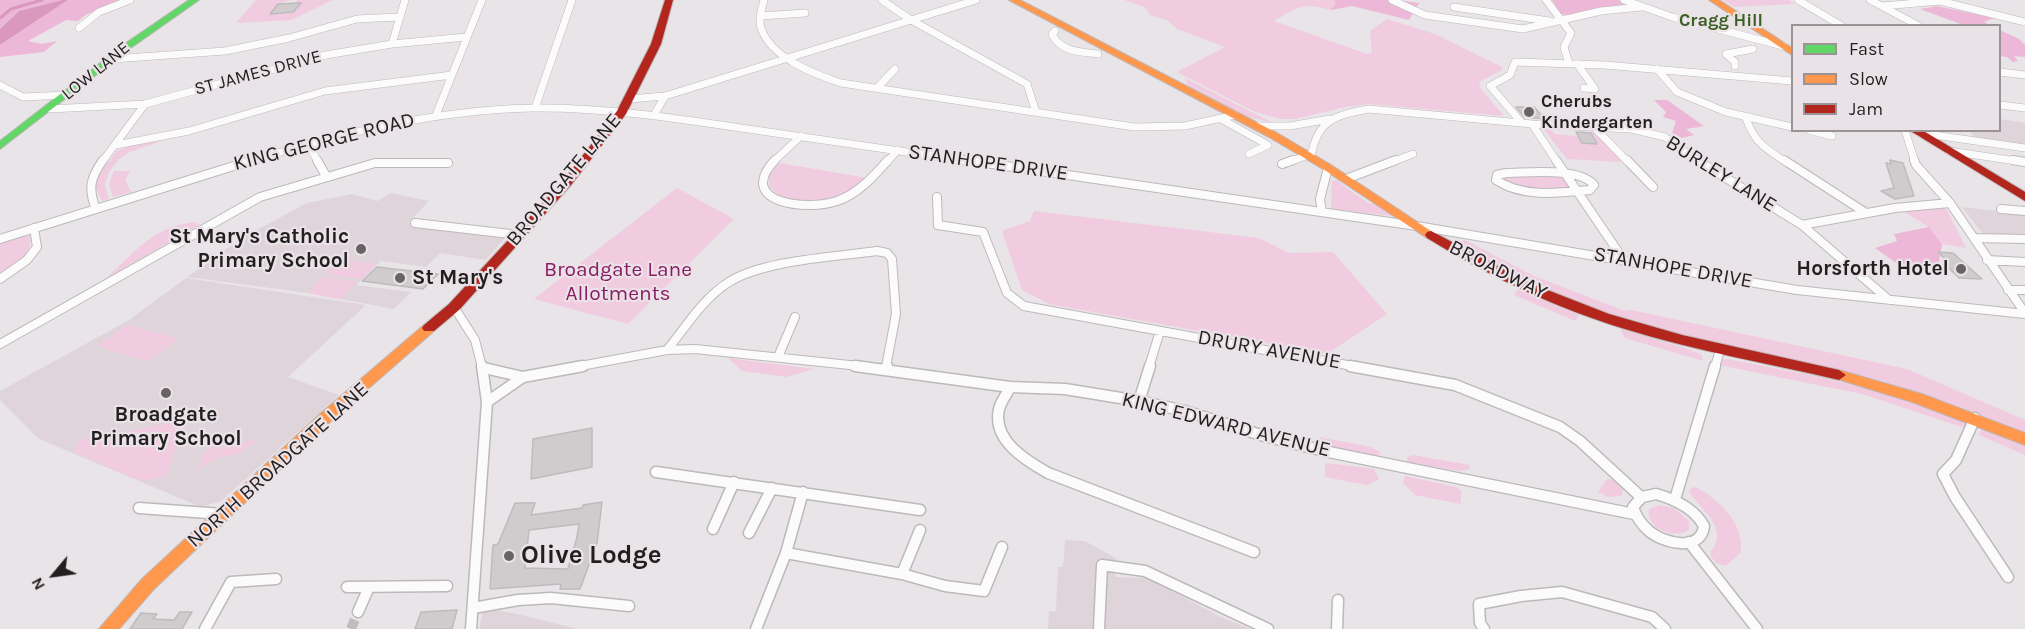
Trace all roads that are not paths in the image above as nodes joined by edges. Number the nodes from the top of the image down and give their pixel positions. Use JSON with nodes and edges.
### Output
{"nodes":[{"id":1,"x":130,"y":0,"type":"edge"},
{"id":2,"x":191,"y":0,"type":"edge"},
{"id":3,"x":405,"y":0,"type":"edge"},
{"id":4,"x":482,"y":0,"type":"edge"},
{"id":5,"x":572,"y":0,"type":"edge"},
{"id":6,"x":669,"y":0,"type":"edge"},
{"id":7,"x":764,"y":0,"type":"edge"},
{"id":8,"x":882,"y":0,"type":"edge"},
{"id":9,"x":976,"y":0,"type":"edge"},
{"id":10,"x":1012,"y":0,"type":"edge"},
{"id":11,"x":1392,"y":0,"type":"edge"},
{"id":12,"x":1546,"y":0,"type":"edge"},
{"id":13,"x":1624,"y":0,"type":"edge"},
{"id":14,"x":1713,"y":0,"type":"edge"},
{"id":15,"x":1798,"y":0,"type":"edge"},
{"id":16,"x":1870,"y":0,"type":"edge"},
{"id":17,"x":1979,"y":2,"type":"dead end"},
{"id":18,"x":1882,"y":6,"type":"junction"},
{"id":19,"x":1454,"y":7,"type":"dead end"},
{"id":20,"x":1641,"y":7,"type":"junction"},
{"id":21,"x":1970,"y":7,"type":"junction"},
{"id":22,"x":805,"y":14,"type":"dead end"},
{"id":23,"x":761,"y":16,"type":"junction"},
{"id":24,"x":398,"y":17,"type":"junction"},
{"id":25,"x":911,"y":20,"type":"junction"},
{"id":26,"x":1557,"y":21,"type":"junction"},
{"id":27,"x":2025,"y":22,"type":"edge"},
{"id":28,"x":1839,"y":24,"type":"edge"},
{"id":29,"x":1914,"y":24,"type":"edge"},
{"id":30,"x":79,"y":28,"type":"dead end"},
{"id":31,"x":1055,"y":31,"type":"dead end"},
{"id":32,"x":266,"y":33,"type":"dead end"},
{"id":33,"x":466,"y":38,"type":"junction"},
{"id":34,"x":268,"y":43,"type":"junction"},
{"id":35,"x":392,"y":44,"type":"junction"},
{"id":36,"x":1753,"y":49,"type":"dead end"},
{"id":37,"x":1788,"y":49,"type":"edge"},
{"id":38,"x":1098,"y":54,"type":"dead end"},
{"id":39,"x":789,"y":58,"type":"junction"},
{"id":40,"x":112,"y":59,"type":"junction"},
{"id":41,"x":1573,"y":64,"type":"junction"},
{"id":42,"x":1735,"y":66,"type":"dead end"},
{"id":43,"x":895,"y":69,"type":"dead end"},
{"id":44,"x":1657,"y":69,"type":"junction"},
{"id":45,"x":2001,"y":72,"type":"edge"},
{"id":46,"x":452,"y":75,"type":"junction"},
{"id":47,"x":2025,"y":75,"type":"edge"},
{"id":48,"x":1791,"y":81,"type":"edge"},
{"id":49,"x":0,"y":85,"type":"edge"},
{"id":50,"x":877,"y":88,"type":"junction"},
{"id":51,"x":1584,"y":88,"type":"dead end"},
{"id":52,"x":66,"y":95,"type":"junction"},
{"id":53,"x":665,"y":96,"type":"junction"},
{"id":54,"x":629,"y":99,"type":"junction"},
{"id":55,"x":145,"y":104,"type":"junction"},
{"id":56,"x":2001,"y":104,"type":"edge"},
{"id":57,"x":535,"y":108,"type":"junction"},
{"id":58,"x":2025,"y":108,"type":"edge"},
{"id":59,"x":50,"y":110,"type":"junction"},
{"id":60,"x":622,"y":112,"type":"junction"},
{"id":61,"x":1036,"y":112,"type":"junction"},
{"id":62,"x":436,"y":115,"type":"junction"},
{"id":63,"x":654,"y":115,"type":"junction"},
{"id":64,"x":1745,"y":116,"type":"junction"},
{"id":65,"x":1228,"y":117,"type":"junction"},
{"id":66,"x":1330,"y":119,"type":"junction"},
{"id":67,"x":1527,"y":123,"type":"junction"},
{"id":68,"x":1257,"y":126,"type":"junction"},
{"id":69,"x":1592,"y":126,"type":"junction"},
{"id":70,"x":1791,"y":127,"type":"edge"},
{"id":71,"x":1817,"y":132,"type":"edge"},
{"id":72,"x":1912,"y":132,"type":"edge"},
{"id":73,"x":1914,"y":132,"type":"edge"},
{"id":74,"x":1919,"y":132,"type":"edge"},
{"id":75,"x":801,"y":136,"type":"junction"},
{"id":76,"x":1832,"y":136,"type":"dead end"},
{"id":77,"x":1274,"y":142,"type":"junction"},
{"id":78,"x":308,"y":143,"type":"junction"},
{"id":79,"x":1992,"y":143,"type":"junction"},
{"id":80,"x":116,"y":145,"type":"junction"},
{"id":81,"x":0,"y":146,"type":"edge"},
{"id":82,"x":2025,"y":148,"type":"edge"},
{"id":83,"x":898,"y":150,"type":"junction"},
{"id":84,"x":1947,"y":151,"type":"junction"},
{"id":85,"x":1249,"y":154,"type":"dead end"},
{"id":86,"x":1413,"y":154,"type":"dead end"},
{"id":87,"x":1310,"y":156,"type":"junction"},
{"id":88,"x":2025,"y":161,"type":"edge"},
{"id":89,"x":448,"y":163,"type":"dead end"},
{"id":90,"x":1282,"y":164,"type":"dead end"},
{"id":91,"x":1328,"y":168,"type":"junction"},
{"id":92,"x":1566,"y":173,"type":"junction"},
{"id":93,"x":326,"y":177,"type":"junction"},
{"id":94,"x":1346,"y":179,"type":"junction"},
{"id":95,"x":1653,"y":187,"type":"dead end"},
{"id":96,"x":1577,"y":192,"type":"junction"},
{"id":97,"x":2025,"y":196,"type":"edge"},
{"id":98,"x":937,"y":197,"type":"dead end"},
{"id":99,"x":1950,"y":203,"type":"junction"},
{"id":100,"x":95,"y":207,"type":"junction"},
{"id":101,"x":2001,"y":209,"type":"dead end"},
{"id":102,"x":2025,"y":211,"type":"edge"},
{"id":103,"x":1322,"y":212,"type":"junction"},
{"id":104,"x":1866,"y":213,"type":"junction"},
{"id":105,"x":415,"y":223,"type":"dead end"},
{"id":106,"x":1802,"y":225,"type":"junction"},
{"id":107,"x":1417,"y":226,"type":"junction"},
{"id":108,"x":34,"y":228,"type":"junction"},
{"id":109,"x":519,"y":235,"type":"junction"},
{"id":110,"x":0,"y":238,"type":"edge"},
{"id":111,"x":1975,"y":238,"type":"junction"},
{"id":112,"x":2025,"y":239,"type":"edge"},
{"id":113,"x":1623,"y":259,"type":"junction"},
{"id":114,"x":1987,"y":260,"type":"junction"},
{"id":115,"x":2025,"y":262,"type":"edge"},
{"id":116,"x":0,"y":279,"type":"edge"},
{"id":117,"x":2008,"y":290,"type":"junction"},
{"id":118,"x":2025,"y":290,"type":"edge"},
{"id":119,"x":1889,"y":300,"type":"junction"},
{"id":120,"x":454,"y":307,"type":"junction"},
{"id":121,"x":2025,"y":313,"type":"edge"},
{"id":122,"x":795,"y":317,"type":"dead end"},
{"id":123,"x":1160,"y":331,"type":"junction"},
{"id":124,"x":0,"y":344,"type":"edge"},
{"id":125,"x":667,"y":350,"type":"junction"},
{"id":126,"x":1720,"y":350,"type":"junction"},
{"id":127,"x":778,"y":357,"type":"junction"},
{"id":128,"x":484,"y":368,"type":"junction"},
{"id":129,"x":886,"y":369,"type":"junction"},
{"id":130,"x":523,"y":377,"type":"junction"},
{"id":131,"x":1010,"y":387,"type":"junction"},
{"id":132,"x":1139,"y":401,"type":"junction"},
{"id":133,"x":487,"y":402,"type":"junction"},
{"id":134,"x":1975,"y":418,"type":"junction"},
{"id":135,"x":2025,"y":439,"type":"edge"},
{"id":136,"x":656,"y":472,"type":"dead end"},
{"id":137,"x":734,"y":482,"type":"junction"},
{"id":138,"x":772,"y":488,"type":"junction"},
{"id":139,"x":802,"y":492,"type":"junction"},
{"id":140,"x":1641,"y":497,"type":"junction"},
{"id":141,"x":1675,"y":499,"type":"junction"},
{"id":142,"x":139,"y":508,"type":"dead end"},
{"id":143,"x":920,"y":510,"type":"dead end"},
{"id":144,"x":222,"y":514,"type":"junction"},
{"id":145,"x":1634,"y":514,"type":"junction"},
{"id":146,"x":713,"y":529,"type":"dead end"},
{"id":147,"x":920,"y":530,"type":"dead end"},
{"id":148,"x":749,"y":533,"type":"dead end"},
{"id":149,"x":1689,"y":542,"type":"junction"},
{"id":150,"x":1002,"y":547,"type":"dead end"},
{"id":151,"x":1254,"y":552,"type":"dead end"},
{"id":152,"x":786,"y":553,"type":"junction"},
{"id":153,"x":902,"y":574,"type":"junction"},
{"id":154,"x":2008,"y":576,"type":"dead end"},
{"id":155,"x":276,"y":579,"type":"dead end"},
{"id":156,"x":447,"y":586,"type":"dead end"},
{"id":157,"x":347,"y":587,"type":"dead end"},
{"id":158,"x":369,"y":587,"type":"junction"},
{"id":159,"x":1338,"y":600,"type":"dead end"},
{"id":160,"x":629,"y":606,"type":"dead end"},
{"id":161,"x":473,"y":608,"type":"junction"},
{"id":162,"x":358,"y":612,"type":"tunnel mouth"},
{"id":163,"x":108,"y":629,"type":"edge"},
{"id":164,"x":205,"y":629,"type":"edge"},
{"id":165,"x":471,"y":629,"type":"edge"},
{"id":166,"x":756,"y":629,"type":"edge"},
{"id":167,"x":1099,"y":629,"type":"edge"},
{"id":168,"x":1268,"y":629,"type":"edge"},
{"id":169,"x":1337,"y":629,"type":"edge"},
{"id":170,"x":1484,"y":629,"type":"edge"},
{"id":171,"x":1665,"y":629,"type":"edge"},
{"id":172,"x":1757,"y":629,"type":"edge"}],
"edges":[{"from":1,"to":30,"type":"street"},
{"from":2,"to":40,"type":"main road","name":"LOW LANE"},
{"from":3,"to":24,"type":"street"},
{"from":4,"to":33,"type":"street"},
{"from":5,"to":57,"type":"street"},
{"from":6,"to":54,"type":"main road","name":"BROADGATE LANE"},
{"from":7,"to":23,"type":"street"},
{"from":8,"to":25,"type":"street"},
{"from":9,"to":25,"type":"street"},
{"from":10,"to":65,"type":"main road","name":"BROADWAY"},
{"from":11,"to":26,"type":"street"},
{"from":12,"to":26,"type":"street"},
{"from":13,"to":20,"type":"street"},
{"from":14,"to":37,"type":"main road"},
{"from":15,"to":28,"type":"street"},
{"from":16,"to":18,"type":"street"},
{"from":17,"to":21,"type":"street"},
{"from":18,"to":21,"type":"street"},
{"from":18,"to":29,"type":"street"},
{"from":19,"to":26,"type":"street"},
{"from":20,"to":26,"type":"street"},
{"from":20,"to":37,"type":"street"},
{"from":21,"to":27,"type":"street"},
{"from":22,"to":23,"type":"street"},
{"from":23,"to":39,"type":"street"},
{"from":24,"to":34,"type":"street"},
{"from":24,"to":35,"type":"street"},
{"from":25,"to":39,"type":"street"},
{"from":25,"to":61,"type":"street"},
{"from":26,"to":41,"type":"street"},
{"from":31,"to":38,"type":"street"},
{"from":32,"to":34,"type":"street"},
{"from":33,"to":35,"type":"street","name":"ST JAMES DRIVE"},
{"from":33,"to":46,"type":"street"},
{"from":34,"to":40,"type":"street"},
{"from":35,"to":55,"type":"street","name":"ST JAMES DRIVE"},
{"from":36,"to":42,"type":"street"},
{"from":39,"to":50,"type":"street"},
{"from":39,"to":53,"type":"street"},
{"from":40,"to":52,"type":"main road","name":"LOW LANE"},
{"from":41,"to":44,"type":"street"},
{"from":41,"to":51,"type":"street"},
{"from":41,"to":67,"type":"street"},
{"from":43,"to":50,"type":"street"},
{"from":44,"to":48,"type":"street"},
{"from":44,"to":64,"type":"street"},
{"from":45,"to":47,"type":"street"},
{"from":46,"to":62,"type":"street"},
{"from":46,"to":80,"type":"street"},
{"from":49,"to":52,"type":"street"},
{"from":50,"to":61,"type":"street"},
{"from":52,"to":59,"type":"main road","name":"LOW LANE"},
{"from":53,"to":54,"type":"street"},
{"from":53,"to":63,"type":"street"},
{"from":54,"to":60,"type":"main road","name":"BROADGATE LANE"},
{"from":55,"to":59,"type":"street","name":"ST JAMES DRIVE"},
{"from":55,"to":80,"type":"street"},
{"from":56,"to":58,"type":"street"},
{"from":57,"to":60,"type":"street","name":"KING GEORGE ROAD"},
{"from":57,"to":62,"type":"street","name":"KING GEORGE ROAD"},
{"from":59,"to":81,"type":"main road","name":"LOW LANE"},
{"from":60,"to":63,"type":"street","name":"STANHOPE DRIVE"},
{"from":60,"to":109,"type":"main road","name":"BROADGATE LANE"},
{"from":61,"to":65,"type":"street"},
{"from":62,"to":78,"type":"street","name":"KING GEORGE ROAD"},
{"from":63,"to":75,"type":"street","name":"STANHOPE DRIVE"},
{"from":64,"to":70,"type":"street"},
{"from":64,"to":104,"type":"street"},
{"from":65,"to":68,"type":"main road","name":"BROADWAY"},
{"from":65,"to":77,"type":"street"},
{"from":66,"to":67,"type":"street","name":"BURLEY LANE"},
{"from":66,"to":68,"type":"street","name":"BURLEY LANE"},
{"from":66,"to":87,"type":"street"},
{"from":67,"to":69,"type":"street","name":"BURLEY LANE"},
{"from":67,"to":92,"type":"street"},
{"from":68,"to":77,"type":"main road","name":"BROADWAY"},
{"from":69,"to":95,"type":"street"},
{"from":69,"to":106,"type":"street","name":"BURLEY LANE"},
{"from":71,"to":76,"type":"street"},
{"from":72,"to":99,"type":"street"},
{"from":73,"to":84,"type":"main road"},
{"from":74,"to":79,"type":"street"},
{"from":75,"to":83,"type":"street","name":"STANHOPE DRIVE"},
{"from":75,"to":83,"type":"street"},
{"from":77,"to":85,"type":"street"},
{"from":77,"to":87,"type":"main road","name":"BROADWAY"},
{"from":78,"to":93,"type":"street"},
{"from":78,"to":100,"type":"street","name":"KING GEORGE ROAD"},
{"from":79,"to":82,"type":"street"},
{"from":79,"to":88,"type":"street"},
{"from":80,"to":100,"type":"street"},
{"from":83,"to":103,"type":"street","name":"STANHOPE DRIVE"},
{"from":84,"to":88,"type":"street"},
{"from":84,"to":97,"type":"main road"},
{"from":86,"to":94,"type":"street"},
{"from":87,"to":90,"type":"street"},
{"from":87,"to":91,"type":"main road","name":"BROADWAY"},
{"from":89,"to":93,"type":"street"},
{"from":91,"to":94,"type":"main road","name":"BROADWAY"},
{"from":91,"to":103,"type":"street"},
{"from":92,"to":96,"type":"street"},
{"from":92,"to":96,"type":"street"},
{"from":92,"to":96,"type":"street"},
{"from":93,"to":124,"type":"street"},
{"from":94,"to":107,"type":"main road","name":"BROADWAY"},
{"from":96,"to":113,"type":"street"},
{"from":98,"to":123,"type":"street","name":"DRURY AVENUE"},
{"from":99,"to":104,"type":"street"},
{"from":99,"to":111,"type":"street"},
{"from":100,"to":108,"type":"street","name":"KING GEORGE ROAD"},
{"from":101,"to":102,"type":"street"},
{"from":103,"to":107,"type":"street","name":"STANHOPE DRIVE"},
{"from":104,"to":106,"type":"street"},
{"from":105,"to":109,"type":"street"},
{"from":106,"to":119,"type":"street","name":"BURLEY LANE"},
{"from":107,"to":113,"type":"street","name":"STANHOPE DRIVE"},
{"from":107,"to":126,"type":"main road","name":"BROADWAY"},
{"from":108,"to":110,"type":"street","name":"KING GEORGE ROAD"},
{"from":108,"to":116,"type":"street"},
{"from":109,"to":120,"type":"main road","name":"BROADGATE LANE"},
{"from":111,"to":112,"type":"street"},
{"from":111,"to":114,"type":"street"},
{"from":113,"to":119,"type":"street","name":"STANHOPE DRIVE"},
{"from":114,"to":115,"type":"street"},
{"from":114,"to":117,"type":"street"},
{"from":117,"to":118,"type":"street"},
{"from":117,"to":121,"type":"street"},
{"from":119,"to":121,"type":"street","name":"STANHOPE DRIVE"},
{"from":120,"to":128,"type":"street"},
{"from":120,"to":144,"type":"main road","name":"NORTH BROADGATE LANE"},
{"from":122,"to":127,"type":"street"},
{"from":123,"to":132,"type":"street"},
{"from":123,"to":140,"type":"street","name":"DRURY AVENUE"},
{"from":125,"to":127,"type":"street","name":"KING EDWARD AVENUE"},
{"from":125,"to":129,"type":"street"},
{"from":125,"to":130,"type":"street","name":"KING EDWARD AVENUE"},
{"from":126,"to":134,"type":"main road","name":"BROADWAY"},
{"from":126,"to":141,"type":"street"},
{"from":127,"to":129,"type":"street","name":"KING EDWARD AVENUE"},
{"from":128,"to":130,"type":"street","name":"KING EDWARD AVENUE"},
{"from":128,"to":133,"type":"street"},
{"from":129,"to":131,"type":"street","name":"KING EDWARD AVENUE"},
{"from":130,"to":133,"type":"street","name":"KING EDWARD AVENUE"},
{"from":131,"to":132,"type":"street","name":"KING EDWARD AVENUE"},
{"from":131,"to":151,"type":"street"},
{"from":132,"to":145,"type":"street","name":"KING EDWARD AVENUE"},
{"from":133,"to":161,"type":"street"},
{"from":134,"to":135,"type":"main road","name":"BROADWAY"},
{"from":134,"to":154,"type":"street"},
{"from":136,"to":137,"type":"street"},
{"from":137,"to":138,"type":"street"},
{"from":137,"to":146,"type":"street"},
{"from":138,"to":139,"type":"street"},
{"from":138,"to":148,"type":"street"},
{"from":139,"to":143,"type":"street"},
{"from":139,"to":152,"type":"street"},
{"from":140,"to":141,"type":"street"},
{"from":140,"to":145,"type":"street"},
{"from":141,"to":149,"type":"street"},
{"from":142,"to":144,"type":"street"},
{"from":144,"to":163,"type":"main road","name":"NORTH BROADGATE LANE"},
{"from":145,"to":149,"type":"street"},
{"from":147,"to":153,"type":"street"},
{"from":149,"to":172,"type":"street"},
{"from":150,"to":153,"type":"street"},
{"from":152,"to":153,"type":"street"},
{"from":152,"to":166,"type":"street"},
{"from":155,"to":164,"type":"street"},
{"from":156,"to":158,"type":"street"},
{"from":157,"to":158,"type":"street"},
{"from":158,"to":162,"type":"street"},
{"from":159,"to":169,"type":"street"},
{"from":160,"to":161,"type":"street"},
{"from":161,"to":165,"type":"street"},
{"from":167,"to":168,"type":"street"},
{"from":170,"to":171,"type":"street"}]}
